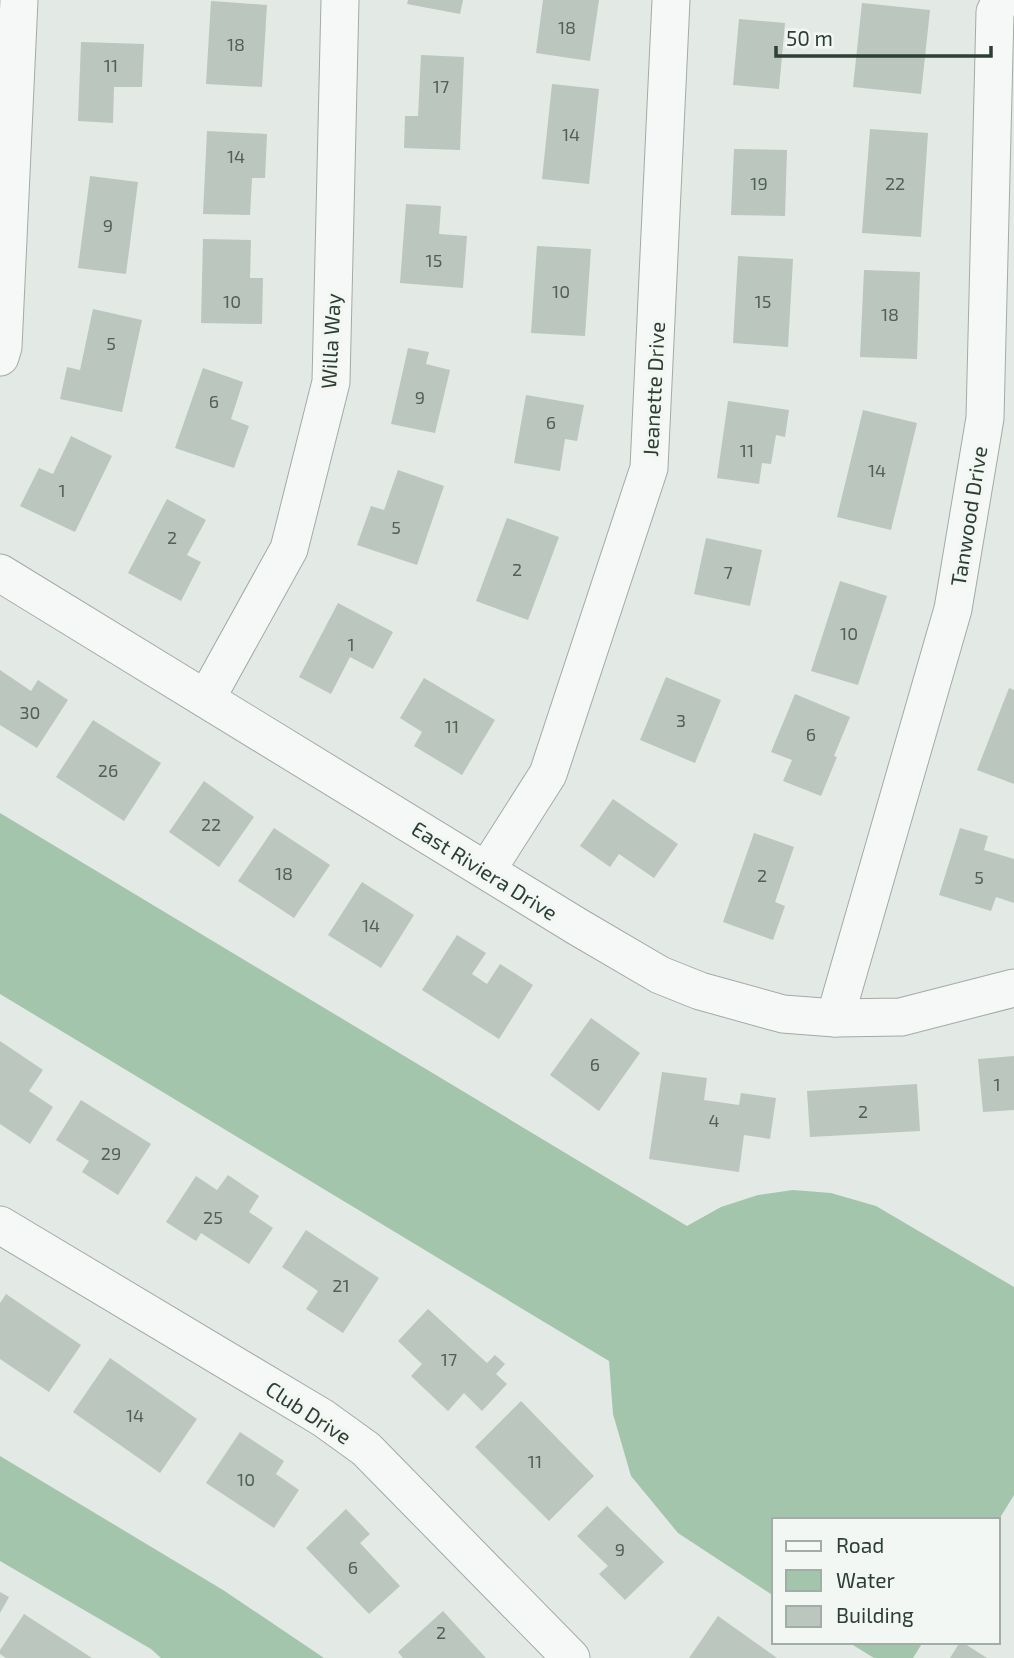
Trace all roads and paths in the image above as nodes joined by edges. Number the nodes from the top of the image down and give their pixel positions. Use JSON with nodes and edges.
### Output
{"nodes":[{"id":1,"x":19,"y":0,"type":"edge"},
{"id":2,"x":340,"y":0,"type":"edge"},
{"id":3,"x":671,"y":0,"type":"edge"},
{"id":4,"x":1001,"y":0,"type":"edge"},
{"id":5,"x":0,"y":357,"type":"edge"},
{"id":6,"x":0,"y":573,"type":"edge"},
{"id":7,"x":206,"y":699,"type":"junction"},
{"id":8,"x":486,"y":870,"type":"junction"},
{"id":9,"x":1014,"y":988,"type":"edge"},
{"id":10,"x":835,"y":1018,"type":"junction"},
{"id":11,"x":0,"y":1225,"type":"edge"},
{"id":12,"x":571,"y":1658,"type":"edge"}],
"edges":[{"from":1,"to":5,"type":"street"},
{"from":2,"to":7,"type":"street","name":"Willa Way"},
{"from":3,"to":8,"type":"street","name":"Jeanette Drive"},
{"from":4,"to":10,"type":"street","name":"Tanwood Drive"},
{"from":6,"to":7,"type":"street","name":"East Riviera Drive"},
{"from":7,"to":8,"type":"street","name":"East Riviera Drive"},
{"from":8,"to":10,"type":"street","name":"East Riviera Drive"},
{"from":9,"to":10,"type":"street","name":"East Riviera Drive"},
{"from":11,"to":12,"type":"street","name":"Club Drive"}]}
